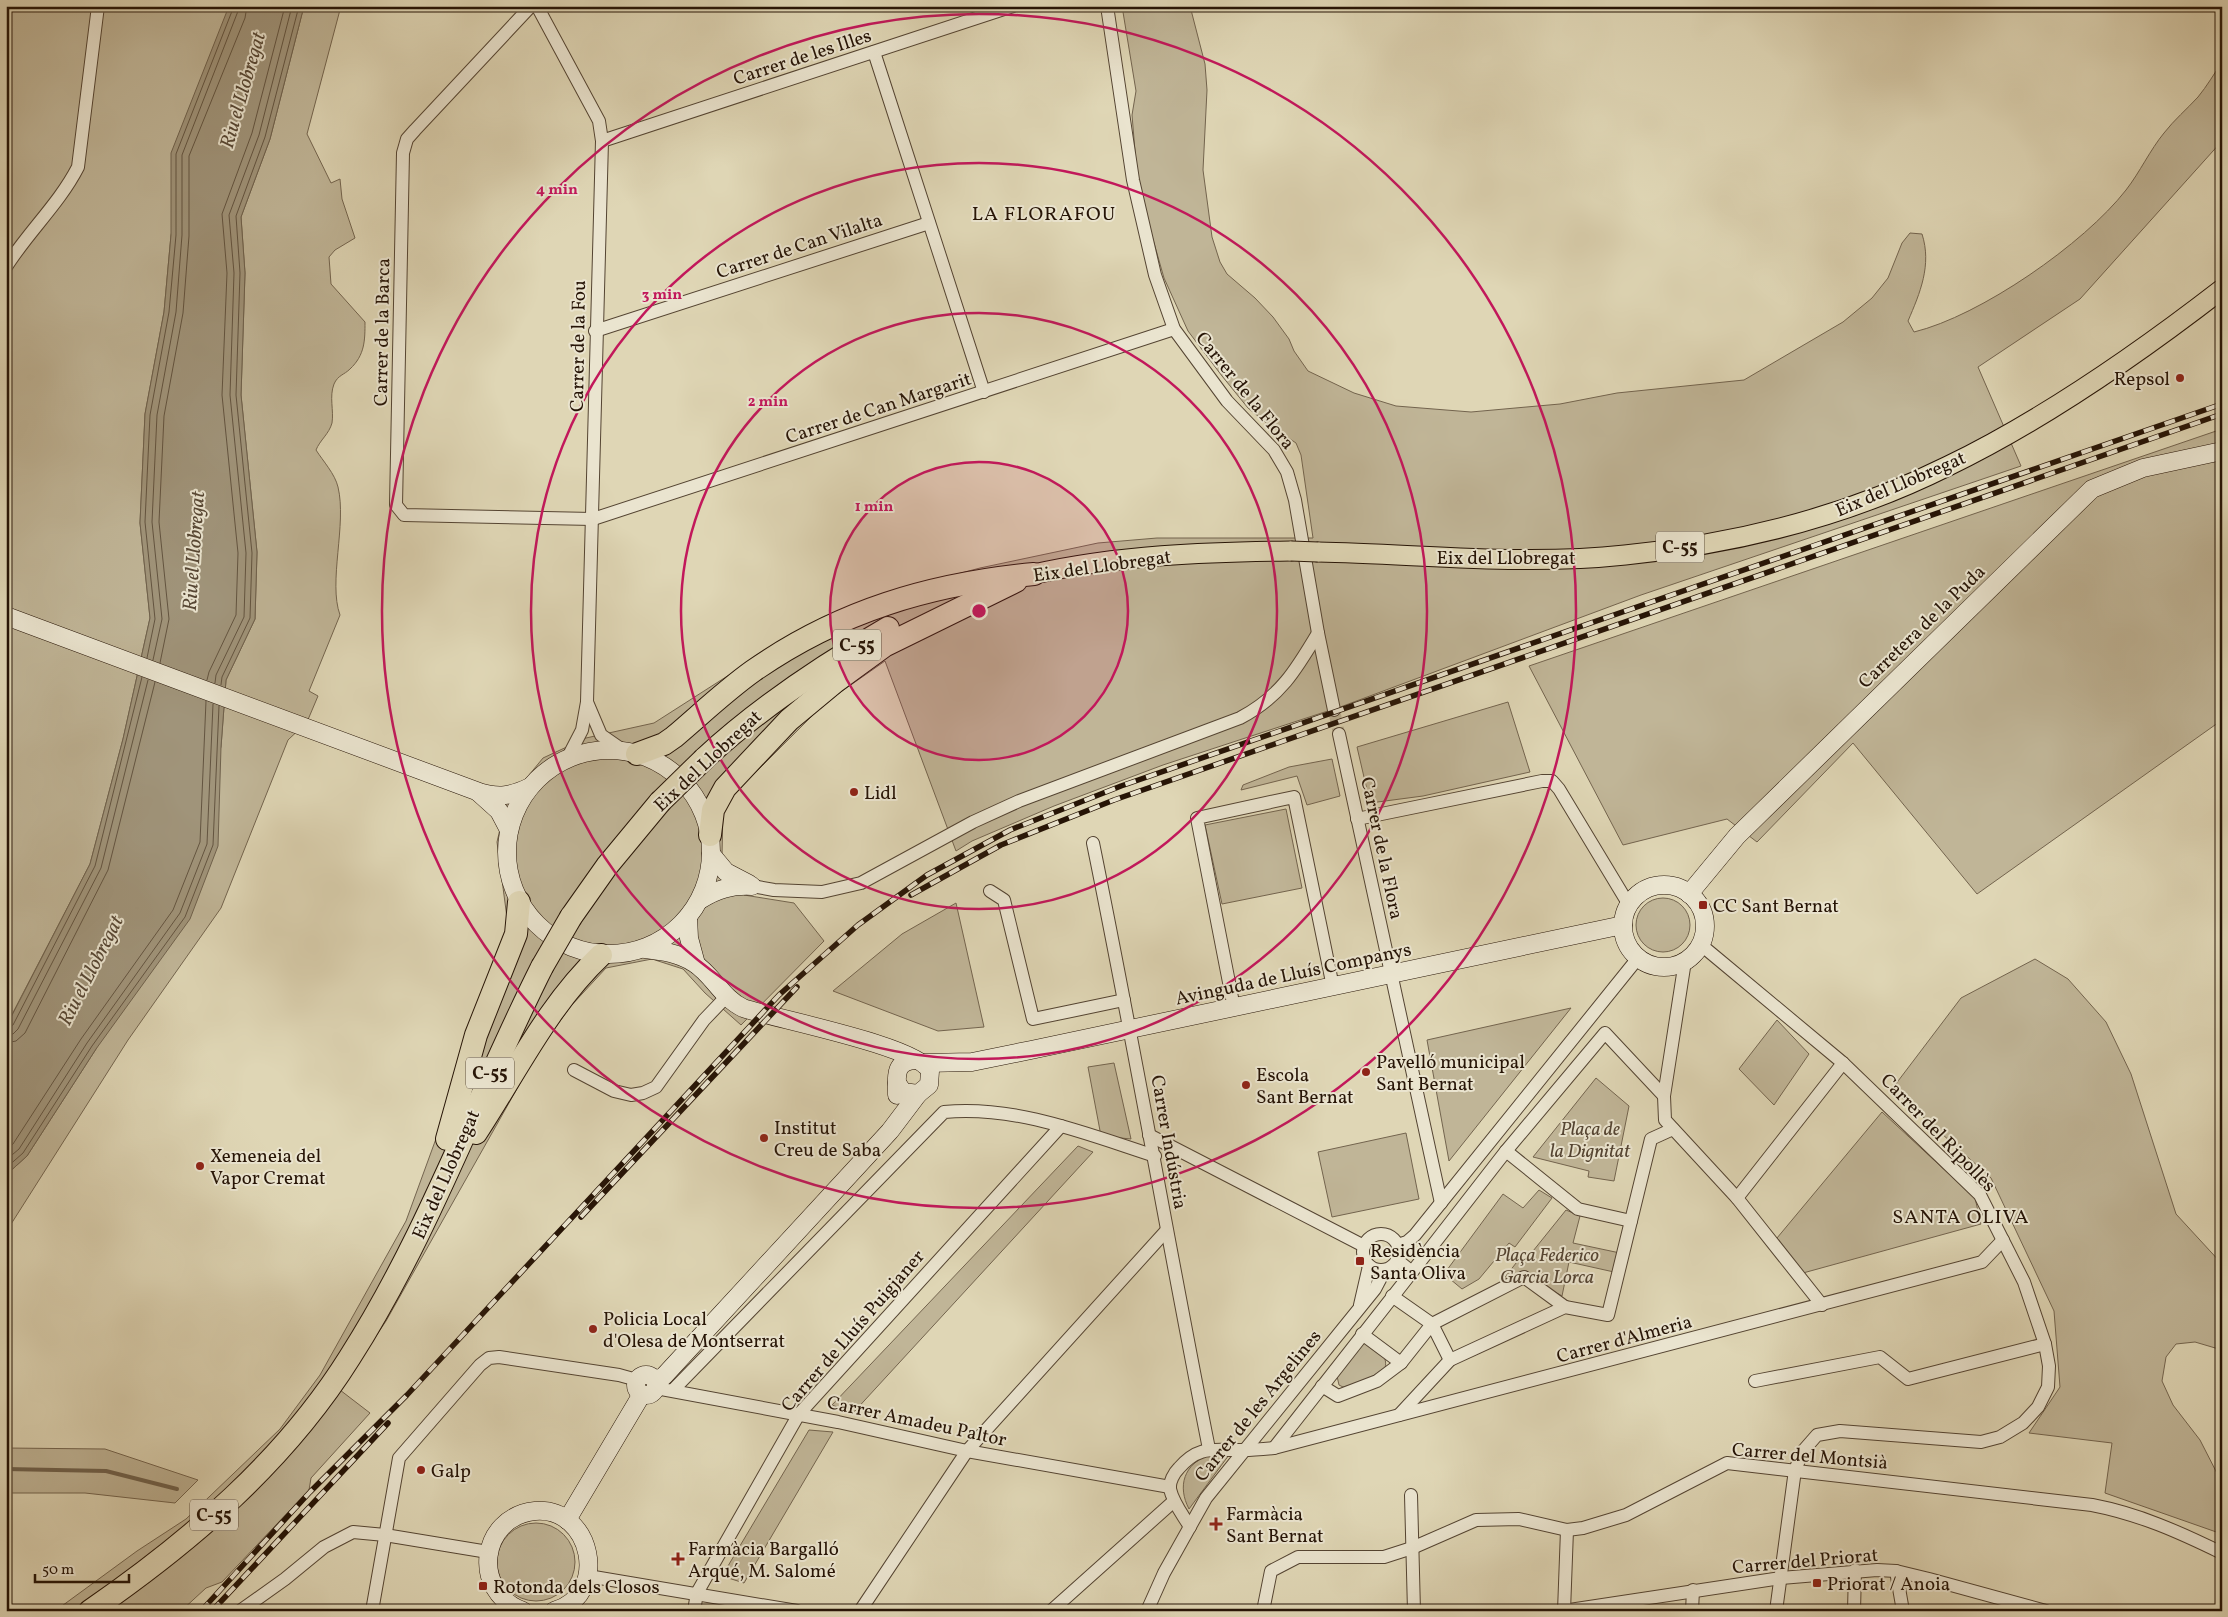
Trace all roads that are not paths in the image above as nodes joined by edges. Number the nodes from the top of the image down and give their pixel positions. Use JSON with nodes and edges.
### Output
{"nodes":[{"id":1,"x":98,"y":6,"type":"edge"},
{"id":2,"x":531,"y":6,"type":"edge"},
{"id":3,"x":537,"y":6,"type":"edge"},
{"id":4,"x":1013,"y":6,"type":"edge"},
{"id":5,"x":1108,"y":6,"type":"edge"},
{"id":6,"x":874,"y":52,"type":"junction"},
{"id":7,"x":602,"y":141,"type":"junction"},
{"id":8,"x":930,"y":223,"type":"junction"},
{"id":9,"x":6,"y":267,"type":"edge"},
{"id":10,"x":2222,"y":289,"type":"edge"},
{"id":11,"x":1174,"y":330,"type":"junction"},
{"id":12,"x":595,"y":331,"type":"junction"},
{"id":13,"x":984,"y":392,"type":"junction"},
{"id":14,"x":2222,"y":451,"type":"edge"},
{"id":15,"x":593,"y":519,"type":"junction"},
{"id":16,"x":1034,"y":574,"type":"junction"},
{"id":17,"x":6,"y":616,"type":"edge"},
{"id":18,"x":1318,"y":632,"type":"junction"},
{"id":19,"x":587,"y":702,"type":"junction"},
{"id":20,"x":1334,"y":710,"type":"tunnel mouth"},
{"id":21,"x":1339,"y":734,"type":"tunnel mouth"},
{"id":22,"x":630,"y":752,"type":"junction"},
{"id":23,"x":567,"y":759,"type":"junction"},
{"id":24,"x":530,"y":787,"type":"junction"},
{"id":25,"x":479,"y":792,"type":"junction"},
{"id":26,"x":1357,"y":819,"type":"junction"},
{"id":27,"x":509,"y":830,"type":"junction"},
{"id":28,"x":1093,"y":843,"type":"dead end"},
{"id":29,"x":710,"y":844,"type":"junction"},
{"id":30,"x":752,"y":886,"type":"junction"},
{"id":31,"x":990,"y":891,"type":"dead end"},
{"id":32,"x":1689,"y":894,"type":"junction"},
{"id":33,"x":700,"y":900,"type":"junction"},
{"id":34,"x":520,"y":902,"type":"junction"},
{"id":35,"x":1629,"y":905,"type":"junction"},
{"id":36,"x":688,"y":917,"type":"junction"},
{"id":37,"x":1623,"y":925,"type":"junction"},
{"id":38,"x":1700,"y":944,"type":"junction"},
{"id":39,"x":645,"y":948,"type":"junction"},
{"id":40,"x":601,"y":954,"type":"junction"},
{"id":41,"x":1638,"y":958,"type":"junction"},
{"id":42,"x":1685,"y":961,"type":"junction"},
{"id":43,"x":696,"y":964,"type":"junction"},
{"id":44,"x":1391,"y":974,"type":"junction"},
{"id":45,"x":1333,"y":987,"type":"junction"},
{"id":46,"x":726,"y":997,"type":"junction"},
{"id":47,"x":1124,"y":1000,"type":"junction"},
{"id":48,"x":1234,"y":1008,"type":"junction"},
{"id":49,"x":1131,"y":1030,"type":"junction"},
{"id":50,"x":868,"y":1042,"type":"junction"},
{"id":51,"x":919,"y":1062,"type":"junction"},
{"id":52,"x":972,"y":1062,"type":"junction"},
{"id":53,"x":1844,"y":1063,"type":"junction"},
{"id":54,"x":574,"y":1070,"type":"dead end"},
{"id":55,"x":897,"y":1078,"type":"junction"},
{"id":56,"x":930,"y":1080,"type":"junction"},
{"id":57,"x":918,"y":1094,"type":"junction"},
{"id":58,"x":1664,"y":1096,"type":"junction"},
{"id":59,"x":1061,"y":1126,"type":"junction"},
{"id":60,"x":1673,"y":1129,"type":"junction"},
{"id":61,"x":890,"y":1131,"type":"junction"},
{"id":62,"x":1149,"y":1134,"type":"junction"},
{"id":63,"x":1506,"y":1152,"type":"junction"},
{"id":64,"x":1155,"y":1156,"type":"junction"},
{"id":65,"x":442,"y":1181,"type":"junction"},
{"id":66,"x":1737,"y":1198,"type":"junction"},
{"id":67,"x":433,"y":1202,"type":"junction"},
{"id":68,"x":1441,"y":1203,"type":"junction"},
{"id":69,"x":1631,"y":1221,"type":"junction"},
{"id":70,"x":1166,"y":1231,"type":"junction"},
{"id":71,"x":2004,"y":1240,"type":"junction"},
{"id":72,"x":1398,"y":1245,"type":"junction"},
{"id":73,"x":1364,"y":1246,"type":"junction"},
{"id":74,"x":1397,"y":1260,"type":"junction"},
{"id":75,"x":1369,"y":1266,"type":"junction"},
{"id":76,"x":1385,"y":1270,"type":"junction"},
{"id":77,"x":1412,"y":1272,"type":"junction"},
{"id":78,"x":1392,"y":1296,"type":"junction"},
{"id":79,"x":1822,"y":1306,"type":"junction"},
{"id":80,"x":1565,"y":1307,"type":"junction"},
{"id":81,"x":1359,"y":1309,"type":"junction"},
{"id":82,"x":1432,"y":1324,"type":"junction"},
{"id":83,"x":1362,"y":1334,"type":"junction"},
{"id":84,"x":2045,"y":1344,"type":"junction"},
{"id":85,"x":1450,"y":1360,"type":"junction"},
{"id":86,"x":1402,"y":1364,"type":"junction"},
{"id":87,"x":1755,"y":1381,"type":"dead end"},
{"id":88,"x":653,"y":1386,"type":"junction"},
{"id":89,"x":1322,"y":1386,"type":"junction"},
{"id":90,"x":800,"y":1414,"type":"junction"},
{"id":91,"x":1399,"y":1415,"type":"junction"},
{"id":92,"x":1274,"y":1448,"type":"junction"},
{"id":93,"x":1209,"y":1449,"type":"junction"},
{"id":94,"x":1244,"y":1450,"type":"junction"},
{"id":95,"x":967,"y":1451,"type":"junction"},
{"id":96,"x":1795,"y":1470,"type":"junction"},
{"id":97,"x":1170,"y":1487,"type":"junction"},
{"id":98,"x":1411,"y":1495,"type":"dead end"},
{"id":99,"x":1174,"y":1501,"type":"junction"},
{"id":100,"x":567,"y":1520,"type":"junction"},
{"id":101,"x":1190,"y":1528,"type":"junction"},
{"id":102,"x":1567,"y":1530,"type":"junction"},
{"id":103,"x":385,"y":1535,"type":"junction"},
{"id":104,"x":1412,"y":1548,"type":"junction"},
{"id":105,"x":488,"y":1552,"type":"junction"},
{"id":106,"x":2222,"y":1553,"type":"edge"},
{"id":107,"x":1855,"y":1570,"type":"junction"},
{"id":108,"x":1896,"y":1571,"type":"junction"},
{"id":109,"x":588,"y":1576,"type":"junction"},
{"id":110,"x":1781,"y":1578,"type":"junction"},
{"id":111,"x":1693,"y":1590,"type":"junction"},
{"id":112,"x":697,"y":1593,"type":"junction"},
{"id":113,"x":90,"y":1611,"type":"edge"},
{"id":114,"x":240,"y":1611,"type":"edge"},
{"id":115,"x":372,"y":1611,"type":"edge"},
{"id":116,"x":523,"y":1611,"type":"edge"},
{"id":117,"x":554,"y":1611,"type":"edge"},
{"id":118,"x":694,"y":1611,"type":"edge"},
{"id":119,"x":797,"y":1611,"type":"edge"},
{"id":120,"x":860,"y":1611,"type":"edge"},
{"id":121,"x":1051,"y":1611,"type":"edge"},
{"id":122,"x":1147,"y":1611,"type":"edge"},
{"id":123,"x":1263,"y":1611,"type":"edge"},
{"id":124,"x":1414,"y":1611,"type":"edge"},
{"id":125,"x":1564,"y":1611,"type":"edge"},
{"id":126,"x":1692,"y":1611,"type":"edge"},
{"id":127,"x":1776,"y":1611,"type":"edge"},
{"id":128,"x":1854,"y":1611,"type":"edge"},
{"id":129,"x":1903,"y":1611,"type":"edge"},
{"id":130,"x":2046,"y":1611,"type":"edge"}],
"edges":[{"from":1,"to":9,"type":"street"},
{"from":2,"to":15,"type":"street","name":"Carrer de la Barca"},
{"from":3,"to":7,"type":"street","name":"Carrer de la Fou"},
{"from":4,"to":6,"type":"street","name":"Carrer de les Illes"},
{"from":5,"to":11,"type":"street","name":"Carrer de la Flora"},
{"from":6,"to":7,"type":"street","name":"Carrer de les Illes"},
{"from":6,"to":8,"type":"street"},
{"from":7,"to":12,"type":"street","name":"Carrer de la Fou"},
{"from":8,"to":12,"type":"street","name":"Carrer de Can Vilalta"},
{"from":8,"to":13,"type":"street"},
{"from":10,"to":16,"type":"main road","name":"Eix del Llobregat","number":"C-55","bridge":true},
{"from":11,"to":13,"type":"street","name":"Carrer de Can Margarit"},
{"from":11,"to":18,"type":"street","name":"Carrer de la Flora"},
{"from":12,"to":15,"type":"street","name":"Carrer de la Fou"},
{"from":13,"to":15,"type":"street","name":"Carrer de Can Margarit"},
{"from":14,"to":32,"type":"street","name":"Carretera de la Puda"},
{"from":15,"to":19,"type":"street","name":"Carrer de la Fou"},
{"from":16,"to":22,"type":"highway"},
{"from":16,"to":29,"type":"highway"},
{"from":16,"to":65,"type":"highway","name":"Eix del Llobregat","number":"C-55","bridge":true},
{"from":17,"to":25,"type":"street"},
{"from":18,"to":20,"type":"street","name":"Carrer de la Flora"},
{"from":18,"to":30,"type":"street"},
{"from":19,"to":22,"type":"street","name":"Carrer de la Fou"},
{"from":19,"to":23,"type":"street","name":"Carrer de la Fou"},
{"from":21,"to":26,"type":"street","name":"Carrer de la Flora"},
{"from":22,"to":23,"type":"street"},
{"from":22,"to":29,"type":"street"},
{"from":23,"to":24,"type":"street"},
{"from":24,"to":25,"type":"street"},
{"from":24,"to":27,"type":"street"},
{"from":25,"to":27,"type":"street"},
{"from":26,"to":35,"type":"street"},
{"from":26,"to":44,"type":"street","name":"Carrer de la Flora"},
{"from":27,"to":34,"type":"street"},
{"from":28,"to":47,"type":"street","name":"Carrer Indústria"},
{"from":29,"to":30,"type":"street"},
{"from":29,"to":33,"type":"street"},
{"from":30,"to":33,"type":"street"},
{"from":31,"to":47,"type":"street"},
{"from":32,"to":35,"type":"street"},
{"from":32,"to":38,"type":"street"},
{"from":33,"to":36,"type":"street"},
{"from":34,"to":40,"type":"street"},
{"from":34,"to":67,"type":"highway"},
{"from":35,"to":37,"type":"street"},
{"from":36,"to":39,"type":"street"},
{"from":36,"to":43,"type":"street"},
{"from":37,"to":41,"type":"street"},
{"from":37,"to":44,"type":"street","name":"Avinguda de Lluís Companys"},
{"from":38,"to":42,"type":"street"},
{"from":38,"to":53,"type":"street","name":"Carrer del Ripollès"},
{"from":39,"to":40,"type":"street"},
{"from":39,"to":43,"type":"street"},
{"from":40,"to":65,"type":"highway"},
{"from":41,"to":42,"type":"street"},
{"from":41,"to":68,"type":"street"},
{"from":42,"to":58,"type":"street"},
{"from":43,"to":46,"type":"street"},
{"from":44,"to":45,"type":"street","name":"Avinguda de Lluís Companys"},
{"from":44,"to":68,"type":"street","name":"Carrer de la Flora"},
{"from":45,"to":48,"type":"street","name":"Avinguda de Lluís Companys"},
{"from":45,"to":48,"type":"street"},
{"from":46,"to":50,"type":"street"},
{"from":46,"to":54,"type":"street"},
{"from":47,"to":49,"type":"street","name":"Carrer Indústria"},
{"from":48,"to":49,"type":"street","name":"Avinguda de Lluís Companys"},
{"from":49,"to":52,"type":"street","name":"Avinguda de Lluís Companys"},
{"from":49,"to":62,"type":"street","name":"Carrer Indústria"},
{"from":50,"to":51,"type":"street"},
{"from":50,"to":55,"type":"street"},
{"from":51,"to":52,"type":"street"},
{"from":51,"to":55,"type":"street"},
{"from":51,"to":56,"type":"street"},
{"from":52,"to":56,"type":"street"},
{"from":53,"to":66,"type":"street"},
{"from":53,"to":71,"type":"street","name":"Carrer del Ripollès"},
{"from":55,"to":57,"type":"street"},
{"from":55,"to":61,"type":"street"},
{"from":56,"to":57,"type":"street"},
{"from":57,"to":61,"type":"street"},
{"from":58,"to":60,"type":"street"},
{"from":58,"to":63,"type":"street"},
{"from":59,"to":64,"type":"street"},
{"from":59,"to":88,"type":"street"},
{"from":59,"to":90,"type":"street","name":"Carrer de Lluís Puigjaner"},
{"from":60,"to":66,"type":"street"},
{"from":60,"to":69,"type":"street"},
{"from":61,"to":88,"type":"street"},
{"from":62,"to":64,"type":"street","name":"Carrer Indústria"},
{"from":62,"to":73,"type":"street"},
{"from":63,"to":69,"type":"street"},
{"from":63,"to":77,"type":"street"},
{"from":64,"to":70,"type":"street","name":"Carrer Indústria"},
{"from":65,"to":67,"type":"highway","name":"Eix del Llobregat","number":"C-55"},
{"from":66,"to":79,"type":"street"},
{"from":67,"to":113,"type":"highway","name":"Eix del Llobregat","number":"C-55"},
{"from":68,"to":72,"type":"street"},
{"from":69,"to":80,"type":"street"},
{"from":70,"to":93,"type":"street","name":"Carrer Indústria"},
{"from":70,"to":95,"type":"street"},
{"from":71,"to":79,"type":"street","name":"Carrer d'Almeria"},
{"from":71,"to":84,"type":"street","name":"Carrer del Ripollès"},
{"from":72,"to":73,"type":"street"},
{"from":72,"to":74,"type":"street"},
{"from":73,"to":75,"type":"street"},
{"from":74,"to":76,"type":"street"},
{"from":74,"to":77,"type":"street"},
{"from":75,"to":76,"type":"street"},
{"from":75,"to":81,"type":"street","name":"Carrer de les Argelines"},
{"from":76,"to":81,"type":"street","name":"Carrer de les Argelines"},
{"from":77,"to":78,"type":"street"},
{"from":78,"to":82,"type":"street"},
{"from":78,"to":83,"type":"street"},
{"from":79,"to":91,"type":"street","name":"Carrer d'Almeria"},
{"from":80,"to":82,"type":"street"},
{"from":80,"to":85,"type":"street"},
{"from":81,"to":94,"type":"street","name":"Carrer de les Argelines"},
{"from":82,"to":85,"type":"street"},
{"from":82,"to":86,"type":"street"},
{"from":83,"to":86,"type":"street"},
{"from":83,"to":89,"type":"street"},
{"from":84,"to":87,"type":"street"},
{"from":84,"to":96,"type":"street","name":"Carrer del Ripollès"},
{"from":85,"to":91,"type":"street"},
{"from":86,"to":89,"type":"street"},
{"from":88,"to":90,"type":"street","name":"Carrer Amadeu Paltor"},
{"from":88,"to":100,"type":"street"},
{"from":88,"to":103,"type":"street","name":"Carrer Amadeu Paltor"},
{"from":89,"to":92,"type":"street"},
{"from":90,"to":95,"type":"street","name":"Carrer Amadeu Paltor"},
{"from":90,"to":112,"type":"street","name":"Carrer de Lluís Puigjaner"},
{"from":91,"to":92,"type":"street","name":"Carrer d'Almeria"},
{"from":92,"to":94,"type":"street","name":"Carrer d'Almeria"},
{"from":93,"to":94,"type":"street","name":"Carrer d'Almeria"},
{"from":93,"to":97,"type":"street"},
{"from":94,"to":101,"type":"street","name":"Carrer de les Argelines"},
{"from":95,"to":97,"type":"street","name":"Carrer Amadeu Paltor"},
{"from":95,"to":120,"type":"street"},
{"from":96,"to":102,"type":"street","name":"Carrer del Montsià"},
{"from":96,"to":106,"type":"street","name":"Carrer del Montsià"},
{"from":96,"to":110,"type":"street","name":"Carrer del Ripollès"},
{"from":97,"to":99,"type":"street"},
{"from":98,"to":104,"type":"street"},
{"from":99,"to":101,"type":"street"},
{"from":99,"to":121,"type":"street"},
{"from":100,"to":105,"type":"street"},
{"from":100,"to":109,"type":"street"},
{"from":101,"to":122,"type":"street","name":"Carrer de les Argelines"},
{"from":102,"to":104,"type":"street","name":"Carrer del Montsià"},
{"from":102,"to":125,"type":"street"},
{"from":103,"to":105,"type":"street"},
{"from":103,"to":114,"type":"street"},
{"from":103,"to":115,"type":"street"},
{"from":104,"to":123,"type":"street","name":"Carrer del Montsià"},
{"from":104,"to":124,"type":"street"},
{"from":105,"to":116,"type":"street"},
{"from":107,"to":108,"type":"street","name":"Carrer del Priorat"},
{"from":107,"to":110,"type":"street","name":"Carrer del Priorat"},
{"from":107,"to":128,"type":"street"},
{"from":108,"to":129,"type":"street"},
{"from":108,"to":130,"type":"street","name":"Carrer del Priorat"},
{"from":109,"to":112,"type":"street"},
{"from":109,"to":117,"type":"street"},
{"from":110,"to":111,"type":"street","name":"Carrer del Priorat"},
{"from":110,"to":127,"type":"street","name":"Carrer del Ripollès"},
{"from":111,"to":125,"type":"street","name":"Carrer del Priorat"},
{"from":111,"to":126,"type":"street"},
{"from":112,"to":118,"type":"street","name":"Carrer de Lluís Puigjaner"},
{"from":112,"to":119,"type":"street"}]}
